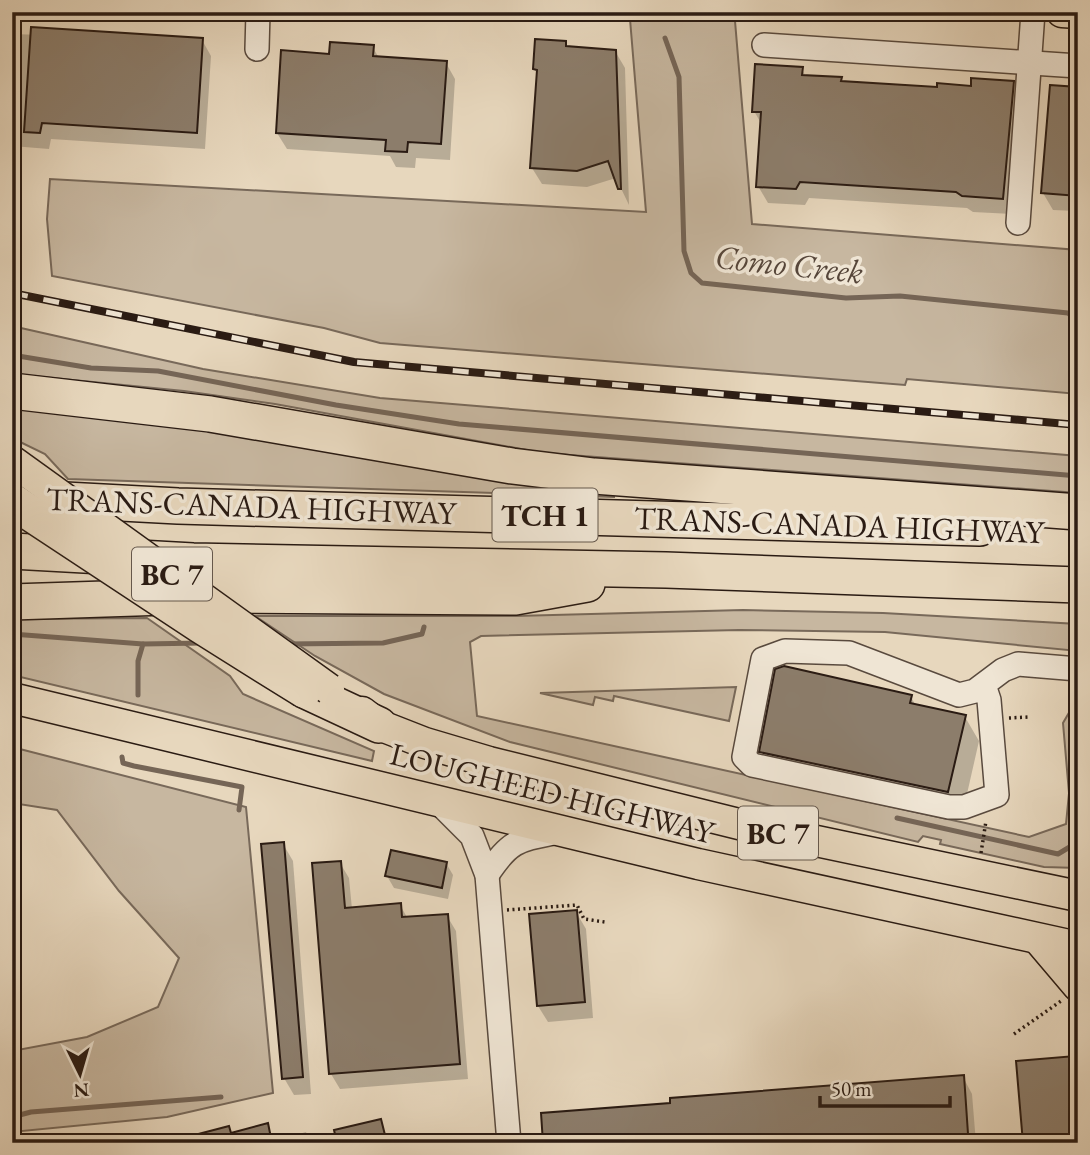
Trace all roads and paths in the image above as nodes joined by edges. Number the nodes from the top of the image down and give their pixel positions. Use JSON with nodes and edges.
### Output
{"nodes":[{"id":1,"x":258,"y":12,"type":"edge"},
{"id":2,"x":1032,"y":12,"type":"edge"},
{"id":3,"x":1062,"y":12,"type":"edge"},
{"id":4,"x":1078,"y":13,"type":"edge"},
{"id":5,"x":764,"y":45,"type":"dead end"},
{"id":6,"x":257,"y":49,"type":"dead end"},
{"id":7,"x":1028,"y":62,"type":"junction"},
{"id":8,"x":1078,"y":66,"type":"edge"},
{"id":9,"x":1018,"y":223,"type":"dead end"},
{"id":10,"x":12,"y":391,"type":"edge"},
{"id":11,"x":12,"y":461,"type":"edge"},
{"id":12,"x":12,"y":499,"type":"edge"},
{"id":13,"x":1078,"y":512,"type":"edge"},
{"id":14,"x":1078,"y":533,"type":"edge"},
{"id":15,"x":12,"y":551,"type":"edge"},
{"id":16,"x":666,"y":570,"type":"junction"},
{"id":17,"x":1078,"y":585,"type":"edge"},
{"id":18,"x":12,"y":602,"type":"edge"},
{"id":19,"x":1072,"y":672,"type":"edge"},
{"id":20,"x":985,"y":685,"type":"junction"},
{"id":21,"x":317,"y":690,"type":"junction"},
{"id":22,"x":12,"y":698,"type":"edge"},
{"id":23,"x":1028,"y":717,"type":"dead end"},
{"id":24,"x":1002,"y":719,"type":"dead end"},
{"id":25,"x":379,"y":725,"type":"joint"},
{"id":26,"x":436,"y":801,"type":"junction"},
{"id":27,"x":986,"y":827,"type":"dead end"},
{"id":28,"x":560,"y":832,"type":"junction"},
{"id":29,"x":981,"y":853,"type":"dead end"},
{"id":30,"x":487,"y":875,"type":"junction"},
{"id":31,"x":1075,"y":893,"type":"edge"},
{"id":32,"x":490,"y":912,"type":"junction"},
{"id":33,"x":605,"y":922,"type":"dead end"},
{"id":34,"x":1039,"y":940,"type":"junction"},
{"id":35,"x":1078,"y":947,"type":"edge"},
{"id":36,"x":1073,"y":990,"type":"edge"},
{"id":37,"x":1014,"y":1034,"type":"dead end"},
{"id":38,"x":509,"y":1143,"type":"edge"}],
"edges":[{"from":1,"to":6,"type":"street"},
{"from":2,"to":7,"type":"street"},
{"from":3,"to":4,"type":"main road"},
{"from":5,"to":7,"type":"street"},
{"from":7,"to":8,"type":"street"},
{"from":7,"to":9,"type":"street"},
{"from":10,"to":13,"type":"highway"},
{"from":11,"to":21,"type":"main road","number":"BC 7","bridge":true},
{"from":12,"to":14,"type":"highway","name":"TRANS-CANADA HIGHWAY","number":"TCH 1"},
{"from":12,"to":21,"type":"highway","bridge":true},
{"from":15,"to":16,"type":"highway","name":"TRANS-CANADA HIGHWAY","number":"TCH 1"},
{"from":16,"to":17,"type":"highway","name":"TRANS-CANADA HIGHWAY","number":"TCH 1"},
{"from":16,"to":18,"type":"highway"},
{"from":19,"to":20,"type":"street"},
{"from":20,"to":20,"type":"street"},
{"from":21,"to":25,"type":"highway"},
{"from":22,"to":26,"type":"main road","name":"LOUGHEED HIGHWAY","number":"BC 7"},
{"from":23,"to":24,"type":"path"},
{"from":25,"to":31,"type":"main road","name":"LOUGHEED HIGHWAY","number":"BC 7"},
{"from":26,"to":28,"type":"main road","name":"LOUGHEED HIGHWAY","number":"BC 7"},
{"from":26,"to":30,"type":"street"},
{"from":27,"to":29,"type":"path"},
{"from":28,"to":30,"type":"street"},
{"from":28,"to":34,"type":"main road","name":"LOUGHEED HIGHWAY","number":"BC 7"},
{"from":30,"to":32,"type":"street"},
{"from":32,"to":33,"type":"path"},
{"from":32,"to":38,"type":"street"},
{"from":34,"to":35,"type":"main road","name":"LOUGHEED HIGHWAY","number":"BC 7"},
{"from":34,"to":36,"type":"main road"},
{"from":36,"to":37,"type":"path"}]}
